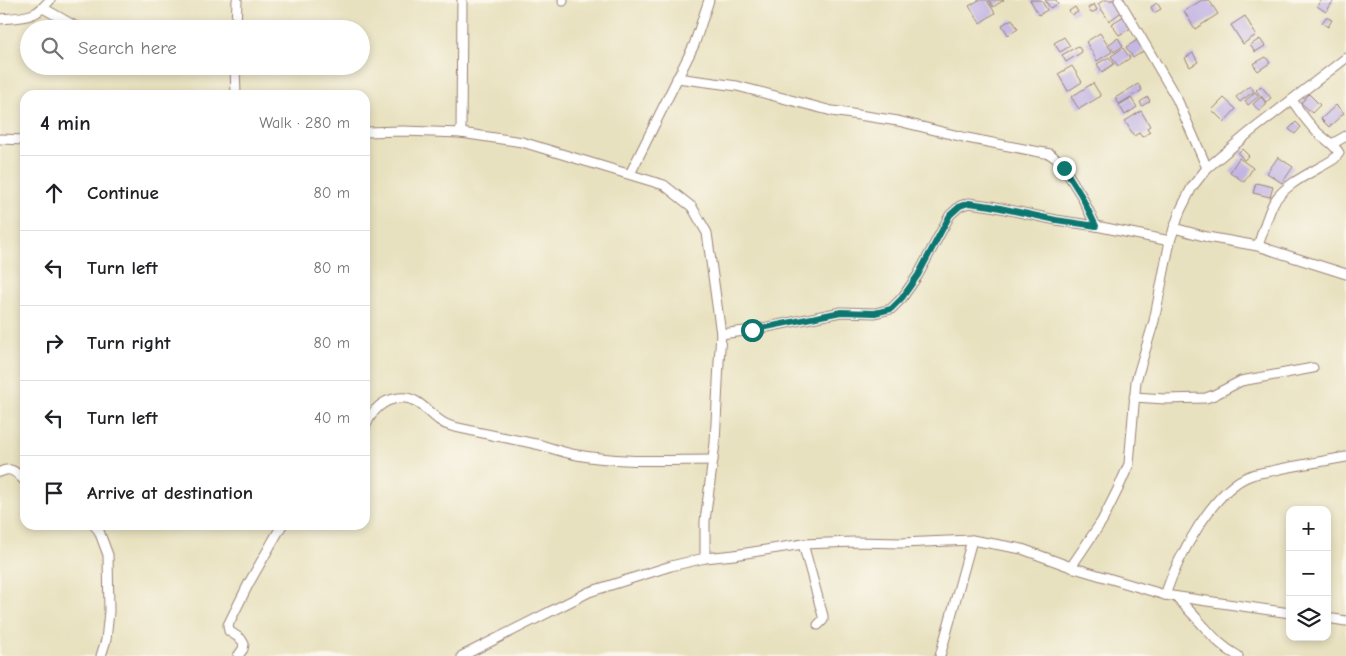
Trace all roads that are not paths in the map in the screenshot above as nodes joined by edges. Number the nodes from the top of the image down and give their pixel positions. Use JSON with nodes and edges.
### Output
{"nodes":[{"id":1,"x":50,"y":0,"type":"edge"},
{"id":2,"x":237,"y":0,"type":"edge"},
{"id":3,"x":462,"y":0,"type":"edge"},
{"id":4,"x":709,"y":0,"type":"edge"},
{"id":5,"x":1119,"y":0,"type":"edge"},
{"id":6,"x":42,"y":8,"type":"junction"},
{"id":7,"x":0,"y":19,"type":"edge"},
{"id":8,"x":64,"y":20,"type":"edge"},
{"id":9,"x":236,"y":20,"type":"edge"},
{"id":10,"x":1346,"y":58,"type":"edge"},
{"id":11,"x":235,"y":75,"type":"edge"},
{"id":12,"x":676,"y":78,"type":"junction"},
{"id":13,"x":236,"y":90,"type":"edge"},
{"id":14,"x":1292,"y":100,"type":"junction"},
{"id":15,"x":370,"y":132,"type":"edge"},
{"id":16,"x":461,"y":134,"type":"junction"},
{"id":17,"x":1346,"y":136,"type":"edge"},
{"id":18,"x":0,"y":138,"type":"edge"},
{"id":19,"x":20,"y":140,"type":"edge"},
{"id":20,"x":1332,"y":144,"type":"junction"},
{"id":21,"x":1206,"y":168,"type":"junction"},
{"id":22,"x":630,"y":174,"type":"junction"},
{"id":23,"x":1096,"y":226,"type":"junction"},
{"id":24,"x":1174,"y":228,"type":"junction"},
{"id":25,"x":1170,"y":241,"type":"junction"},
{"id":26,"x":1258,"y":246,"type":"junction"},
{"id":27,"x":1346,"y":274,"type":"edge"},
{"id":28,"x":721,"y":334,"type":"junction"},
{"id":29,"x":1313,"y":368,"type":"dead end"},
{"id":30,"x":1134,"y":396,"type":"junction"},
{"id":31,"x":370,"y":416,"type":"edge"},
{"id":32,"x":1346,"y":457,"type":"edge"},
{"id":33,"x":713,"y":460,"type":"junction"},
{"id":34,"x":0,"y":472,"type":"edge"},
{"id":35,"x":20,"y":476,"type":"edge"},
{"id":36,"x":98,"y":530,"type":"edge"},
{"id":37,"x":279,"y":530,"type":"edge"},
{"id":38,"x":972,"y":540,"type":"junction"},
{"id":39,"x":803,"y":544,"type":"junction"},
{"id":40,"x":705,"y":558,"type":"junction"},
{"id":41,"x":1071,"y":567,"type":"junction"},
{"id":42,"x":1165,"y":595,"type":"junction"},
{"id":43,"x":1176,"y":597,"type":"junction"},
{"id":44,"x":1286,"y":612,"type":"edge"},
{"id":45,"x":1331,"y":619,"type":"edge"},
{"id":46,"x":1346,"y":621,"type":"edge"},
{"id":47,"x":818,"y":625,"type":"dead end"},
{"id":48,"x":101,"y":656,"type":"edge"},
{"id":49,"x":238,"y":656,"type":"edge"},
{"id":50,"x":462,"y":656,"type":"edge"},
{"id":51,"x":940,"y":656,"type":"edge"},
{"id":52,"x":1238,"y":656,"type":"edge"}],
"edges":[{"from":1,"to":6,"type":"street"},
{"from":2,"to":9,"type":"street"},
{"from":3,"to":16,"type":"street"},
{"from":4,"to":12,"type":"street"},
{"from":5,"to":21,"type":"street"},
{"from":6,"to":7,"type":"street"},
{"from":6,"to":8,"type":"street"},
{"from":10,"to":14,"type":"street"},
{"from":11,"to":13,"type":"street"},
{"from":12,"to":22,"type":"street"},
{"from":12,"to":23,"type":"street"},
{"from":14,"to":20,"type":"street"},
{"from":14,"to":21,"type":"street"},
{"from":15,"to":16,"type":"street"},
{"from":16,"to":22,"type":"street"},
{"from":17,"to":20,"type":"street"},
{"from":18,"to":19,"type":"street"},
{"from":20,"to":26,"type":"street"},
{"from":21,"to":24,"type":"street"},
{"from":22,"to":28,"type":"street"},
{"from":23,"to":25,"type":"street"},
{"from":23,"to":28,"type":"street"},
{"from":24,"to":25,"type":"street"},
{"from":24,"to":26,"type":"street"},
{"from":25,"to":30,"type":"street"},
{"from":26,"to":27,"type":"street"},
{"from":28,"to":33,"type":"street"},
{"from":29,"to":30,"type":"street"},
{"from":30,"to":41,"type":"street"},
{"from":31,"to":33,"type":"street"},
{"from":32,"to":42,"type":"street"},
{"from":33,"to":40,"type":"street"},
{"from":34,"to":35,"type":"street"},
{"from":36,"to":48,"type":"street"},
{"from":37,"to":49,"type":"street"},
{"from":38,"to":39,"type":"street"},
{"from":38,"to":41,"type":"street"},
{"from":38,"to":51,"type":"street"},
{"from":39,"to":40,"type":"street"},
{"from":39,"to":47,"type":"street"},
{"from":40,"to":50,"type":"street"},
{"from":41,"to":42,"type":"street"},
{"from":42,"to":43,"type":"street"},
{"from":43,"to":44,"type":"street"},
{"from":43,"to":52,"type":"street"},
{"from":45,"to":46,"type":"street"}]}
